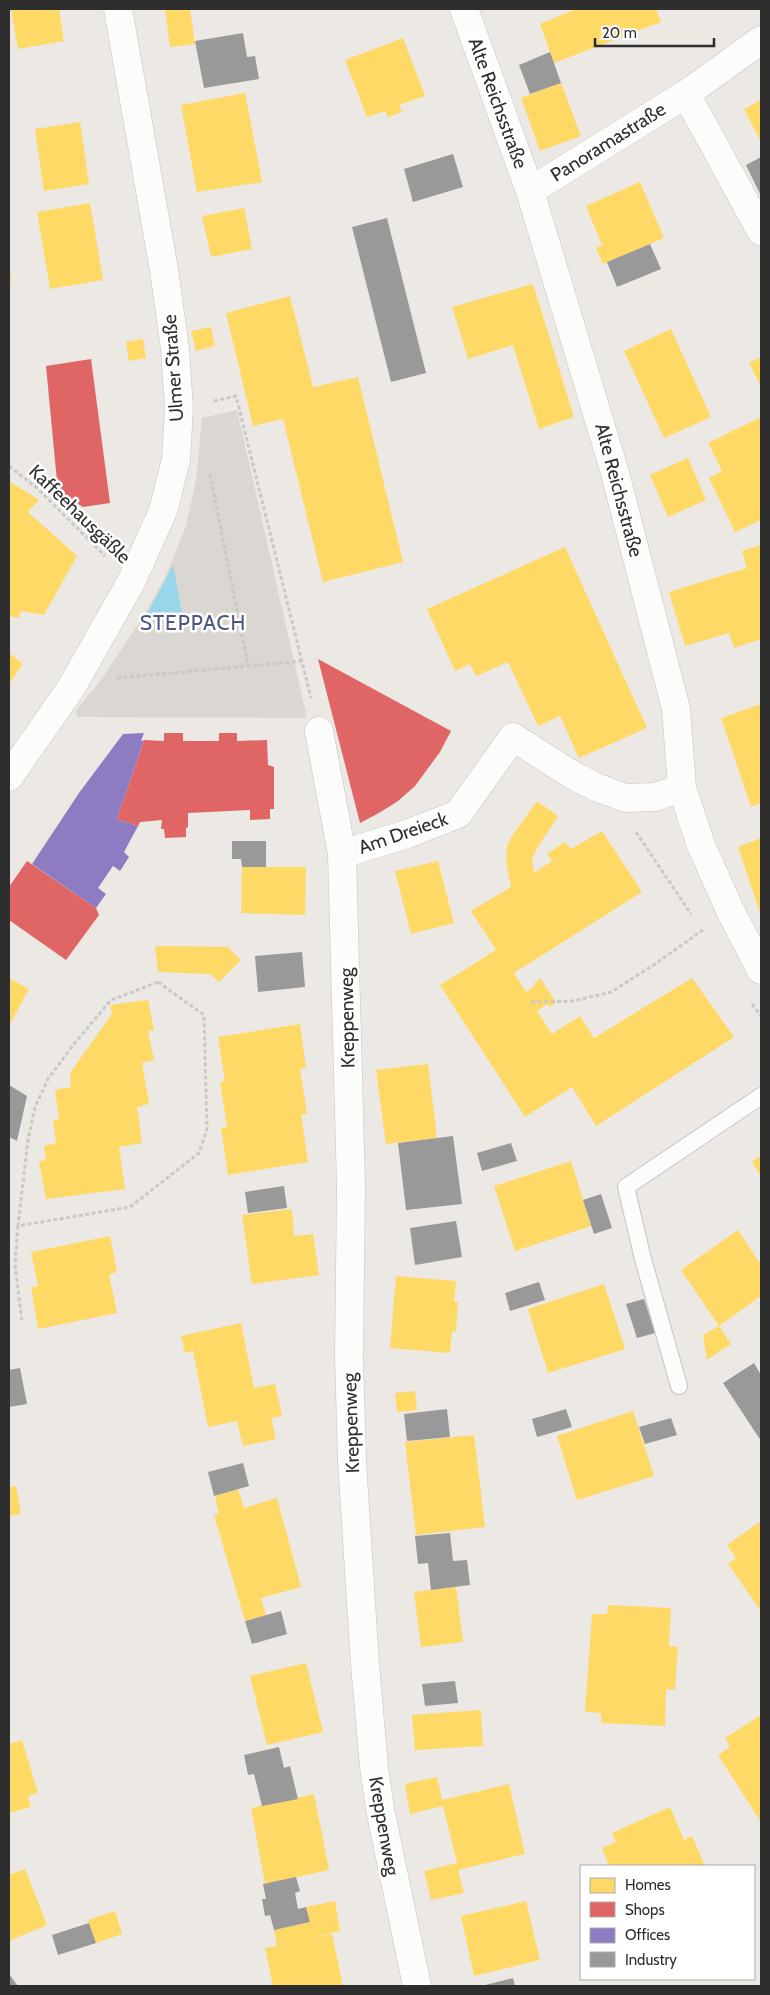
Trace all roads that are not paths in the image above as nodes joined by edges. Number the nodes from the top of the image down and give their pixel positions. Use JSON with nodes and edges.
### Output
{"nodes":[{"id":1,"x":118,"y":9,"type":"edge"},
{"id":2,"x":464,"y":9,"type":"edge"},
{"id":3,"x":761,"y":40,"type":"edge"},
{"id":4,"x":686,"y":94,"type":"junction"},
{"id":5,"x":530,"y":191,"type":"junction"},
{"id":6,"x":761,"y":231,"type":"edge"},
{"id":7,"x":319,"y":731,"type":"road end"},
{"id":8,"x":9,"y":777,"type":"edge"},
{"id":9,"x":682,"y":788,"type":"junction"},
{"id":10,"x":342,"y":854,"type":"junction"},
{"id":11,"x":761,"y":970,"type":"edge"},
{"id":12,"x":761,"y":1096,"type":"edge"},
{"id":13,"x":679,"y":1386,"type":"dead end"},
{"id":14,"x":417,"y":1986,"type":"edge"}],
"edges":[{"from":1,"to":8,"type":"street","name":"Ulmer Straße"},
{"from":2,"to":5,"type":"street","name":"Alte Reichsstraße"},
{"from":3,"to":4,"type":"street","name":"Panoramastraße"},
{"from":4,"to":5,"type":"street","name":"Panoramastraße"},
{"from":4,"to":6,"type":"street","name":"Panoramastraße"},
{"from":5,"to":9,"type":"street","name":"Alte Reichsstraße"},
{"from":7,"to":10,"type":"street","name":"Am Dreieck"},
{"from":9,"to":10,"type":"street","name":"Am Dreieck"},
{"from":9,"to":11,"type":"street","name":"Alte Reichsstraße"},
{"from":10,"to":14,"type":"street","name":"Kreppenweg"},
{"from":12,"to":13,"type":"lane"}]}
